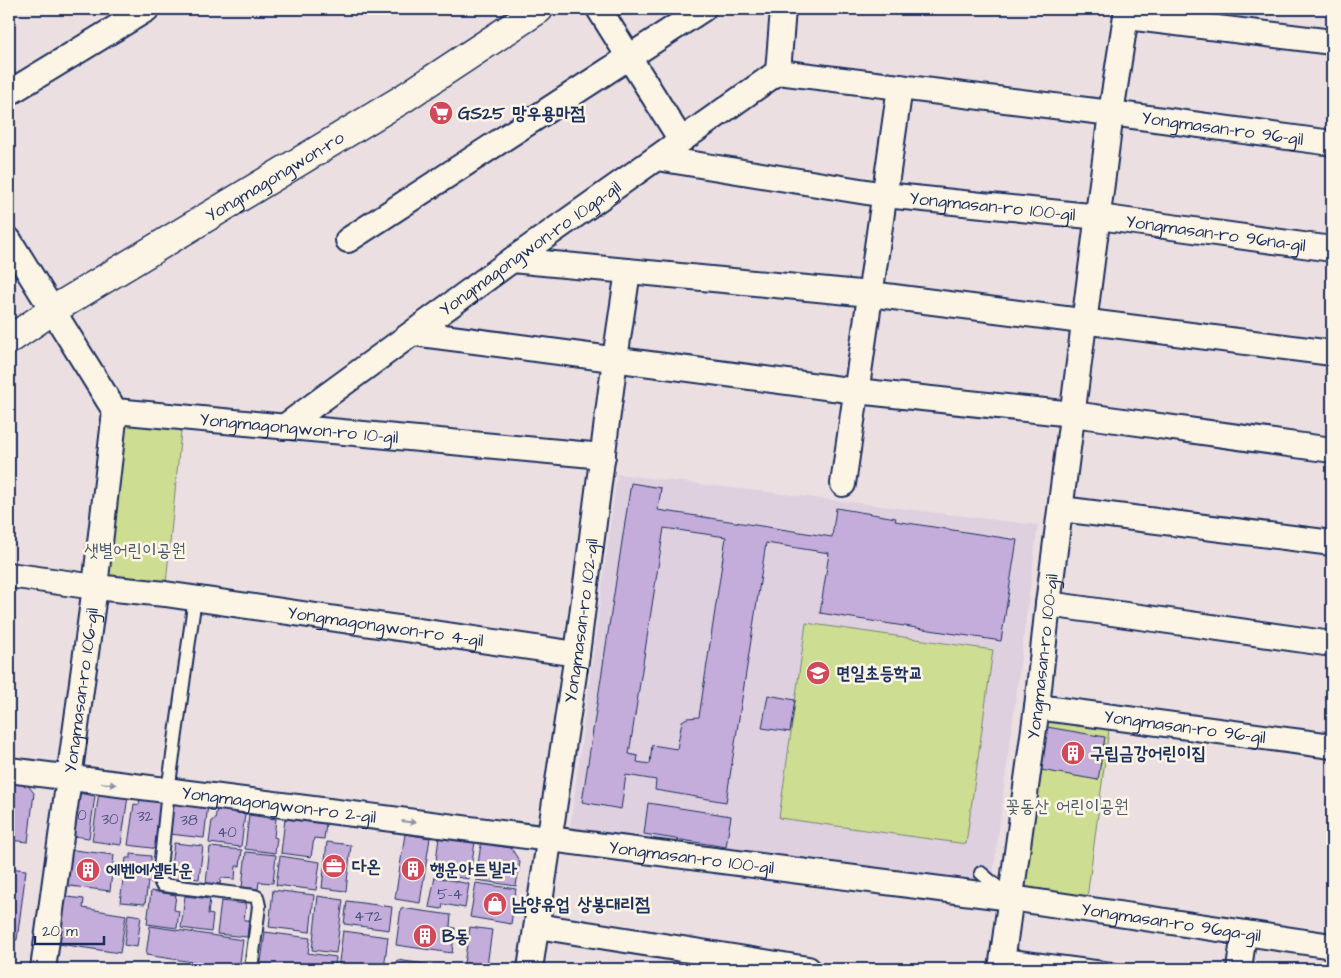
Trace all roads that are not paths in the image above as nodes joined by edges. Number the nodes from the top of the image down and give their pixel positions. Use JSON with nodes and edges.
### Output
{"nodes":[{"id":1,"x":147,"y":9,"type":"edge"},
{"id":2,"x":539,"y":9,"type":"edge"},
{"id":3,"x":599,"y":9,"type":"edge"},
{"id":4,"x":703,"y":9,"type":"edge"},
{"id":5,"x":783,"y":9,"type":"edge"},
{"id":6,"x":1127,"y":13,"type":"edge"},
{"id":7,"x":1332,"y":42,"type":"edge"},
{"id":8,"x":629,"y":57,"type":"junction"},
{"id":9,"x":778,"y":72,"type":"junction"},
{"id":10,"x":900,"y":87,"type":"junction"},
{"id":11,"x":9,"y":93,"type":"edge"},
{"id":12,"x":1111,"y":113,"type":"junction"},
{"id":13,"x":681,"y":140,"type":"junction"},
{"id":14,"x":1332,"y":143,"type":"edge"},
{"id":15,"x":657,"y":158,"type":"junction"},
{"id":16,"x":885,"y":195,"type":"junction"},
{"id":17,"x":1099,"y":217,"type":"junction"},
{"id":18,"x":9,"y":240,"type":"edge"},
{"id":19,"x":348,"y":240,"type":"dead end"},
{"id":20,"x":1332,"y":249,"type":"edge"},
{"id":21,"x":512,"y":260,"type":"junction"},
{"id":22,"x":628,"y":271,"type":"junction"},
{"id":23,"x":870,"y":294,"type":"junction"},
{"id":24,"x":53,"y":310,"type":"junction"},
{"id":25,"x":1085,"y":322,"type":"junction"},
{"id":26,"x":413,"y":332,"type":"junction"},
{"id":27,"x":9,"y":340,"type":"edge"},
{"id":28,"x":1332,"y":353,"type":"edge"},
{"id":29,"x":615,"y":359,"type":"junction"},
{"id":30,"x":856,"y":391,"type":"junction"},
{"id":31,"x":115,"y":411,"type":"junction"},
{"id":32,"x":1073,"y":414,"type":"junction"},
{"id":33,"x":284,"y":427,"type":"junction"},
{"id":34,"x":1332,"y":450,"type":"edge"},
{"id":35,"x":602,"y":456,"type":"junction"},
{"id":36,"x":843,"y":484,"type":"dead end"},
{"id":37,"x":1061,"y":509,"type":"junction"},
{"id":38,"x":1332,"y":543,"type":"edge"},
{"id":39,"x":9,"y":575,"type":"edge"},
{"id":40,"x":95,"y":587,"type":"junction"},
{"id":41,"x":195,"y":598,"type":"junction"},
{"id":42,"x":1048,"y":604,"type":"junction"},
{"id":43,"x":1332,"y":644,"type":"edge"},
{"id":44,"x":577,"y":654,"type":"junction"},
{"id":45,"x":1037,"y":707,"type":"junction"},
{"id":46,"x":1332,"y":746,"type":"edge"},
{"id":47,"x":9,"y":770,"type":"edge"},
{"id":48,"x":68,"y":779,"type":"junction"},
{"id":49,"x":168,"y":792,"type":"junction"},
{"id":50,"x":550,"y":840,"type":"junction"},
{"id":51,"x":981,"y":873,"type":"dead end"},
{"id":52,"x":1011,"y":898,"type":"junction"},
{"id":53,"x":537,"y":926,"type":"junction"},
{"id":54,"x":1244,"y":933,"type":"junction"},
{"id":55,"x":1332,"y":946,"type":"edge"},
{"id":56,"x":1002,"y":962,"type":"edge"},
{"id":57,"x":43,"y":969,"type":"edge"},
{"id":58,"x":251,"y":969,"type":"edge"},
{"id":59,"x":530,"y":969,"type":"edge"},
{"id":60,"x":808,"y":969,"type":"edge"},
{"id":61,"x":1111,"y":969,"type":"edge"},
{"id":62,"x":1239,"y":969,"type":"edge"}],
"edges":[{"from":1,"to":11,"type":"street"},
{"from":2,"to":24,"type":"street","name":"Yongmagongwon-ro"},
{"from":3,"to":8,"type":"street"},
{"from":4,"to":8,"type":"street"},
{"from":5,"to":9,"type":"street"},
{"from":6,"to":7,"type":"street"},
{"from":6,"to":12,"type":"street","name":"Yongmasan-ro 100-gil"},
{"from":8,"to":13,"type":"street"},
{"from":8,"to":19,"type":"street"},
{"from":9,"to":10,"type":"street"},
{"from":9,"to":13,"type":"street","name":"Yongmagongwon-ro 10ga-gil"},
{"from":10,"to":12,"type":"street"},
{"from":10,"to":16,"type":"street","name":"Yongmasan-ro 100-gil"},
{"from":12,"to":14,"type":"street","name":"Yongmasan-ro 96-gil"},
{"from":12,"to":17,"type":"street","name":"Yongmasan-ro 100-gil"},
{"from":13,"to":15,"type":"street","name":"Yongmagongwon-ro 10ga-gil"},
{"from":15,"to":16,"type":"street"},
{"from":15,"to":21,"type":"street","name":"Yongmagongwon-ro 10ga-gil"},
{"from":16,"to":17,"type":"street","name":"Yongmasan-ro 100-gil"},
{"from":16,"to":23,"type":"street","name":"Yongmasan-ro 100-gil"},
{"from":17,"to":20,"type":"street","name":"Yongmasan-ro 96na-gil"},
{"from":17,"to":25,"type":"street","name":"Yongmasan-ro 100-gil"},
{"from":18,"to":24,"type":"street"},
{"from":21,"to":22,"type":"street"},
{"from":21,"to":26,"type":"street","name":"Yongmagongwon-ro 10ga-gil"},
{"from":22,"to":23,"type":"street"},
{"from":22,"to":29,"type":"street","name":"Yongmasan-ro 102-gil"},
{"from":23,"to":25,"type":"street"},
{"from":23,"to":30,"type":"street","name":"Yongmasan-ro 100-gil"},
{"from":24,"to":27,"type":"street","name":"Yongmagongwon-ro"},
{"from":24,"to":31,"type":"street"},
{"from":25,"to":28,"type":"street"},
{"from":25,"to":32,"type":"street","name":"Yongmasan-ro 100-gil"},
{"from":26,"to":29,"type":"street"},
{"from":26,"to":33,"type":"street","name":"Yongmagongwon-ro 10ga-gil"},
{"from":29,"to":30,"type":"street"},
{"from":29,"to":35,"type":"street","name":"Yongmasan-ro 102-gil"},
{"from":30,"to":32,"type":"street"},
{"from":30,"to":36,"type":"street","name":"Yongmasan-ro 100-gil"},
{"from":31,"to":33,"type":"street","name":"Yongmagongwon-ro 10-gil"},
{"from":31,"to":40,"type":"street","name":"Yongmasan-ro 106-gil"},
{"from":32,"to":34,"type":"street"},
{"from":32,"to":37,"type":"street","name":"Yongmasan-ro 100-gil"},
{"from":33,"to":35,"type":"street","name":"Yongmagongwon-ro 10-gil"},
{"from":35,"to":44,"type":"street","name":"Yongmasan-ro 102-gil"},
{"from":37,"to":38,"type":"street"},
{"from":37,"to":42,"type":"street","name":"Yongmasan-ro 100-gil"},
{"from":39,"to":40,"type":"street","name":"Yongmagongwon-ro 4-gil"},
{"from":40,"to":41,"type":"street","name":"Yongmagongwon-ro 4-gil"},
{"from":40,"to":48,"type":"street","name":"Yongmasan-ro 106-gil"},
{"from":41,"to":44,"type":"street","name":"Yongmagongwon-ro 4-gil"},
{"from":41,"to":49,"type":"lane"},
{"from":42,"to":43,"type":"street"},
{"from":42,"to":45,"type":"street","name":"Yongmasan-ro 100-gil"},
{"from":44,"to":50,"type":"street","name":"Yongmasan-ro 102-gil"},
{"from":45,"to":46,"type":"street","name":"Yongmasan-ro 96-gil"},
{"from":45,"to":52,"type":"street","name":"Yongmasan-ro 100-gil"},
{"from":47,"to":48,"type":"street","name":"Yongmagongwon-ro 2-gil"},
{"from":48,"to":49,"type":"street","name":"Yongmagongwon-ro 2-gil","one_way":true},
{"from":48,"to":57,"type":"street","name":"Yongmasan-ro 106-gil"},
{"from":49,"to":50,"type":"street","name":"Yongmagongwon-ro 2-gil","one_way":true},
{"from":49,"to":58,"type":"lane"},
{"from":50,"to":52,"type":"street","name":"Yongmasan-ro 100-gil"},
{"from":50,"to":53,"type":"street","name":"Yongmasan-ro 102-gil"},
{"from":51,"to":52,"type":"lane"},
{"from":52,"to":54,"type":"street","name":"Yongmasan-ro 96ga-gil"},
{"from":52,"to":56,"type":"street","name":"Yongmasan-ro 100-gil"},
{"from":53,"to":59,"type":"street","name":"Yongmasan-ro 102-gil"},
{"from":53,"to":60,"type":"street"},
{"from":54,"to":55,"type":"street","name":"Yongmasan-ro 96ga-gil"},
{"from":54,"to":62,"type":"street"},
{"from":56,"to":61,"type":"lane"}]}
